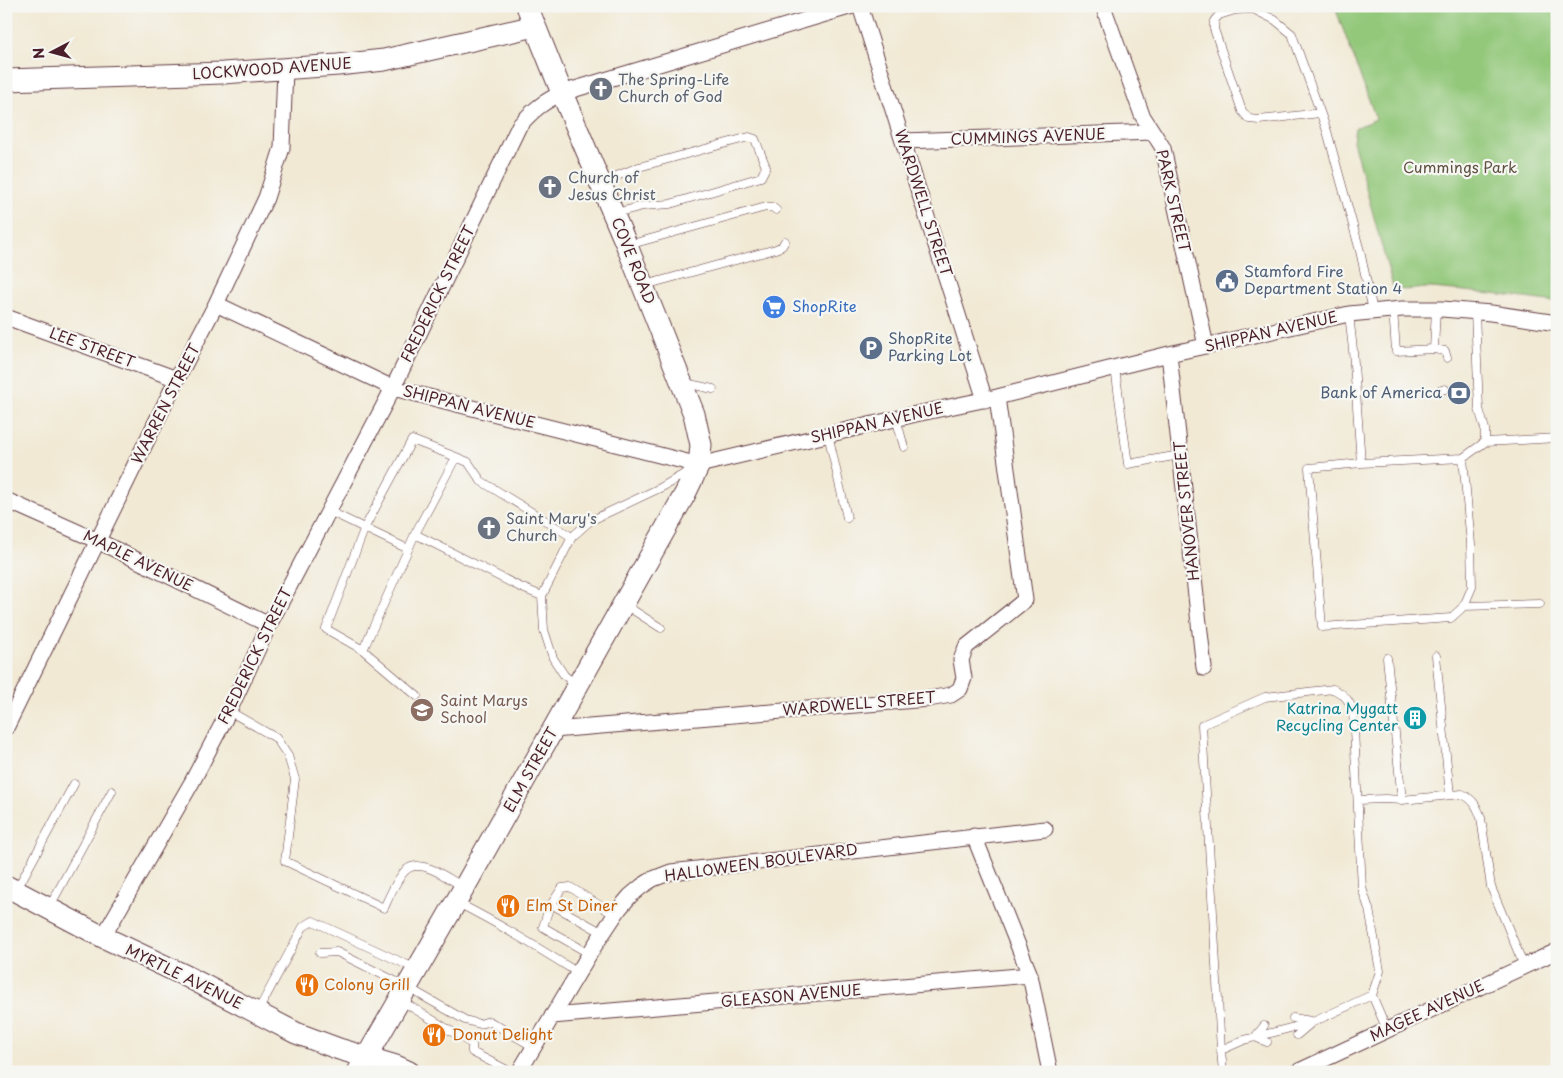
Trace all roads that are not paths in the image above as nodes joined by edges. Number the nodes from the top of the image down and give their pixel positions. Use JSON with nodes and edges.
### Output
{"nodes":[{"id":1,"x":527,"y":6,"type":"edge"},
{"id":2,"x":852,"y":6,"type":"edge"},
{"id":3,"x":860,"y":6,"type":"edge"},
{"id":4,"x":1102,"y":6,"type":"edge"},
{"id":5,"x":535,"y":26,"type":"junction"},
{"id":6,"x":285,"y":69,"type":"junction"},
{"id":7,"x":6,"y":80,"type":"edge"},
{"id":8,"x":562,"y":93,"type":"junction"},
{"id":9,"x":1320,"y":113,"type":"junction"},
{"id":10,"x":1152,"y":132,"type":"junction"},
{"id":11,"x":904,"y":141,"type":"junction"},
{"id":12,"x":600,"y":182,"type":"junction"},
{"id":13,"x":776,"y":210,"type":"dead end"},
{"id":14,"x":614,"y":214,"type":"junction"},
{"id":15,"x":785,"y":241,"type":"dead end"},
{"id":16,"x":627,"y":246,"type":"junction"},
{"id":17,"x":643,"y":285,"type":"junction"},
{"id":18,"x":216,"y":304,"type":"junction"},
{"id":19,"x":1393,"y":309,"type":"junction"},
{"id":20,"x":1436,"y":309,"type":"junction"},
{"id":21,"x":1373,"y":311,"type":"junction"},
{"id":22,"x":1475,"y":312,"type":"junction"},
{"id":23,"x":1349,"y":314,"type":"junction"},
{"id":24,"x":6,"y":317,"type":"edge"},
{"id":25,"x":1557,"y":323,"type":"edge"},
{"id":26,"x":1206,"y":346,"type":"junction"},
{"id":27,"x":1434,"y":349,"type":"junction"},
{"id":28,"x":1169,"y":354,"type":"junction"},
{"id":29,"x":1447,"y":358,"type":"dead end"},
{"id":30,"x":1115,"y":368,"type":"junction"},
{"id":31,"x":177,"y":379,"type":"junction"},
{"id":32,"x":682,"y":383,"type":"junction"},
{"id":33,"x":393,"y":388,"type":"junction"},
{"id":34,"x":713,"y":389,"type":"dead end"},
{"id":35,"x":1445,"y":389,"type":"dead end"},
{"id":36,"x":1436,"y":392,"type":"dead end"},
{"id":37,"x":991,"y":399,"type":"junction"},
{"id":38,"x":896,"y":418,"type":"junction"},
{"id":39,"x":828,"y":434,"type":"junction"},
{"id":40,"x":1557,"y":438,"type":"edge"},
{"id":41,"x":1485,"y":442,"type":"junction"},
{"id":42,"x":904,"y":448,"type":"dead end"},
{"id":43,"x":1180,"y":455,"type":"junction"},
{"id":44,"x":456,"y":457,"type":"junction"},
{"id":45,"x":1463,"y":458,"type":"junction"},
{"id":46,"x":1360,"y":463,"type":"junction"},
{"id":47,"x":699,"y":465,"type":"junction"},
{"id":48,"x":6,"y":500,"type":"edge"},
{"id":49,"x":329,"y":511,"type":"junction"},
{"id":50,"x":847,"y":518,"type":"dead end"},
{"id":51,"x":365,"y":527,"type":"junction"},
{"id":52,"x":414,"y":534,"type":"junction"},
{"id":53,"x":572,"y":537,"type":"junction"},
{"id":54,"x":98,"y":541,"type":"junction"},
{"id":55,"x":408,"y":549,"type":"junction"},
{"id":56,"x":542,"y":596,"type":"junction"},
{"id":57,"x":1540,"y":604,"type":"dead end"},
{"id":58,"x":623,"y":605,"type":"junction"},
{"id":59,"x":1463,"y":606,"type":"junction"},
{"id":60,"x":269,"y":625,"type":"junction"},
{"id":61,"x":661,"y":628,"type":"dead end"},
{"id":62,"x":363,"y":650,"type":"junction"},
{"id":63,"x":1436,"y":656,"type":"dead end"},
{"id":64,"x":1386,"y":658,"type":"dead end"},
{"id":65,"x":1204,"y":668,"type":"dead end"},
{"id":66,"x":578,"y":686,"type":"junction"},
{"id":67,"x":418,"y":696,"type":"dead end"},
{"id":68,"x":229,"y":711,"type":"junction"},
{"id":69,"x":6,"y":728,"type":"edge"},
{"id":70,"x":553,"y":730,"type":"junction"},
{"id":71,"x":74,"y":784,"type":"dead end"},
{"id":72,"x":112,"y":791,"type":"dead end"},
{"id":73,"x":1450,"y":795,"type":"junction"},
{"id":74,"x":1358,"y":800,"type":"junction"},
{"id":75,"x":1402,"y":800,"type":"junction"},
{"id":76,"x":1045,"y":829,"type":"dead end"},
{"id":77,"x":974,"y":836,"type":"junction"},
{"id":78,"x":11,"y":888,"type":"edge"},
{"id":79,"x":460,"y":895,"type":"junction"},
{"id":80,"x":551,"y":904,"type":"junction"},
{"id":81,"x":49,"y":908,"type":"junction"},
{"id":82,"x":615,"y":915,"type":"junction"},
{"id":83,"x":603,"y":933,"type":"junction"},
{"id":84,"x":103,"y":937,"type":"junction"},
{"id":85,"x":1557,"y":951,"type":"edge"},
{"id":86,"x":320,"y":954,"type":"dead end"},
{"id":87,"x":590,"y":954,"type":"junction"},
{"id":88,"x":1524,"y":966,"type":"junction"},
{"id":89,"x":578,"y":973,"type":"junction"},
{"id":90,"x":1030,"y":975,"type":"junction"},
{"id":91,"x":408,"y":986,"type":"junction"},
{"id":92,"x":1372,"y":995,"type":"junction"},
{"id":93,"x":257,"y":1012,"type":"junction"},
{"id":94,"x":552,"y":1016,"type":"junction"},
{"id":95,"x":1293,"y":1018,"type":"dead end"},
{"id":96,"x":1313,"y":1022,"type":"junction"},
{"id":97,"x":1264,"y":1026,"type":"dead end"},
{"id":98,"x":1387,"y":1030,"type":"junction"},
{"id":99,"x":1297,"y":1035,"type":"dead end"},
{"id":100,"x":1255,"y":1037,"type":"junction"},
{"id":101,"x":1267,"y":1042,"type":"dead end"},
{"id":102,"x":534,"y":1047,"type":"junction"},
{"id":103,"x":1221,"y":1050,"type":"junction"},
{"id":104,"x":363,"y":1065,"type":"edge"},
{"id":105,"x":6,"y":1069,"type":"edge"},
{"id":106,"x":10,"y":1072,"type":"edge"},
{"id":107,"x":409,"y":1072,"type":"edge"},
{"id":108,"x":511,"y":1072,"type":"edge"},
{"id":109,"x":519,"y":1072,"type":"edge"},
{"id":110,"x":1050,"y":1072,"type":"edge"},
{"id":111,"x":1223,"y":1072,"type":"edge"},
{"id":112,"x":1297,"y":1072,"type":"edge"}],
"edges":[{"from":1,"to":5,"type":"main road","name":"COVE ROAD"},
{"from":2,"to":8,"type":"street","name":"FREDERICK STREET"},
{"from":3,"to":11,"type":"street","name":"WARDWELL STREET"},
{"from":4,"to":10,"type":"street","name":"PARK STREET"},
{"from":5,"to":6,"type":"main road","name":"LOCKWOOD AVENUE"},
{"from":5,"to":8,"type":"main road","name":"COVE ROAD"},
{"from":6,"to":7,"type":"main road","name":"LOCKWOOD AVENUE"},
{"from":6,"to":18,"type":"street","name":"WARREN STREET"},
{"from":8,"to":12,"type":"main road","name":"COVE ROAD"},
{"from":8,"to":33,"type":"street","name":"FREDERICK STREET"},
{"from":9,"to":9,"type":"lane"},
{"from":9,"to":21,"type":"lane"},
{"from":10,"to":11,"type":"street","name":"CUMMINGS AVENUE"},
{"from":10,"to":26,"type":"street","name":"PARK STREET"},
{"from":11,"to":37,"type":"street","name":"WARDWELL STREET"},
{"from":12,"to":14,"type":"main road","name":"COVE ROAD"},
{"from":12,"to":14,"type":"lane"},
{"from":13,"to":16,"type":"lane"},
{"from":14,"to":16,"type":"main road","name":"COVE ROAD"},
{"from":15,"to":17,"type":"lane"},
{"from":16,"to":17,"type":"main road","name":"COVE ROAD"},
{"from":17,"to":32,"type":"main road","name":"COVE ROAD"},
{"from":18,"to":31,"type":"street","name":"WARREN STREET"},
{"from":18,"to":33,"type":"street","name":"SHIPPAN AVENUE"},
{"from":19,"to":20,"type":"street","name":"SHIPPAN AVENUE"},
{"from":19,"to":21,"type":"street","name":"SHIPPAN AVENUE"},
{"from":19,"to":27,"type":"lane"},
{"from":20,"to":22,"type":"street","name":"SHIPPAN AVENUE"},
{"from":20,"to":27,"type":"lane"},
{"from":21,"to":23,"type":"street","name":"SHIPPAN AVENUE"},
{"from":22,"to":25,"type":"street","name":"SHIPPAN AVENUE"},
{"from":22,"to":41,"type":"lane"},
{"from":23,"to":26,"type":"street","name":"SHIPPAN AVENUE"},
{"from":23,"to":46,"type":"lane"},
{"from":24,"to":31,"type":"street","name":"LEE STREET"},
{"from":26,"to":28,"type":"street","name":"SHIPPAN AVENUE"},
{"from":27,"to":29,"type":"lane"},
{"from":28,"to":30,"type":"street","name":"SHIPPAN AVENUE"},
{"from":28,"to":43,"type":"street","name":"HANOVER STREET"},
{"from":30,"to":37,"type":"street","name":"SHIPPAN AVENUE"},
{"from":30,"to":43,"type":"lane"},
{"from":31,"to":54,"type":"street","name":"WARREN STREET"},
{"from":32,"to":34,"type":"lane"},
{"from":32,"to":47,"type":"main road","name":"COVE ROAD"},
{"from":33,"to":47,"type":"street","name":"SHIPPAN AVENUE"},
{"from":33,"to":49,"type":"street","name":"FREDERICK STREET"},
{"from":35,"to":36,"type":"lane"},
{"from":37,"to":38,"type":"street","name":"SHIPPAN AVENUE"},
{"from":37,"to":70,"type":"street","name":"WARDWELL STREET"},
{"from":38,"to":39,"type":"street","name":"SHIPPAN AVENUE"},
{"from":38,"to":42,"type":"lane"},
{"from":39,"to":47,"type":"street","name":"SHIPPAN AVENUE"},
{"from":39,"to":50,"type":"lane"},
{"from":40,"to":41,"type":"lane"},
{"from":41,"to":45,"type":"lane"},
{"from":43,"to":65,"type":"street","name":"HANOVER STREET"},
{"from":44,"to":51,"type":"lane"},
{"from":44,"to":52,"type":"lane"},
{"from":44,"to":53,"type":"lane"},
{"from":45,"to":46,"type":"lane"},
{"from":45,"to":59,"type":"lane"},
{"from":46,"to":59,"type":"lane"},
{"from":47,"to":53,"type":"lane"},
{"from":47,"to":58,"type":"main road","name":"ELM STREET"},
{"from":48,"to":54,"type":"street","name":"MAPLE AVENUE"},
{"from":49,"to":51,"type":"lane"},
{"from":49,"to":60,"type":"street","name":"FREDERICK STREET"},
{"from":51,"to":55,"type":"lane"},
{"from":51,"to":62,"type":"lane"},
{"from":52,"to":55,"type":"lane"},
{"from":52,"to":56,"type":"lane"},
{"from":53,"to":56,"type":"lane"},
{"from":54,"to":60,"type":"street","name":"MAPLE AVENUE"},
{"from":54,"to":69,"type":"street","name":"WARREN STREET"},
{"from":55,"to":62,"type":"lane"},
{"from":56,"to":66,"type":"lane"},
{"from":57,"to":59,"type":"lane"},
{"from":58,"to":61,"type":"lane"},
{"from":58,"to":66,"type":"main road","name":"ELM STREET"},
{"from":60,"to":68,"type":"street","name":"FREDERICK STREET"},
{"from":62,"to":67,"type":"lane"},
{"from":63,"to":73,"type":"lane"},
{"from":64,"to":75,"type":"lane"},
{"from":66,"to":70,"type":"main road","name":"ELM STREET"},
{"from":68,"to":79,"type":"lane"},
{"from":68,"to":84,"type":"street","name":"FREDERICK STREET"},
{"from":70,"to":79,"type":"main road","name":"ELM STREET"},
{"from":71,"to":78,"type":"lane"},
{"from":72,"to":81,"type":"lane"},
{"from":73,"to":75,"type":"lane"},
{"from":73,"to":88,"type":"lane"},
{"from":74,"to":75,"type":"lane"},
{"from":74,"to":92,"type":"lane"},
{"from":74,"to":103,"type":"lane"},
{"from":76,"to":77,"type":"street","name":"HALLOWEEN BOULEVARD"},
{"from":77,"to":82,"type":"street","name":"HALLOWEEN BOULEVARD"},
{"from":77,"to":90,"type":"street"},
{"from":78,"to":81,"type":"main road","name":"MYRTLE AVENUE"},
{"from":79,"to":89,"type":"lane"},
{"from":79,"to":91,"type":"main road","name":"ELM STREET"},
{"from":80,"to":82,"type":"lane"},
{"from":80,"to":83,"type":"lane"},
{"from":80,"to":87,"type":"lane"},
{"from":81,"to":84,"type":"main road","name":"MYRTLE AVENUE"},
{"from":82,"to":83,"type":"street","name":"HALLOWEEN BOULEVARD"},
{"from":83,"to":87,"type":"street","name":"HALLOWEEN BOULEVARD"},
{"from":84,"to":93,"type":"main road","name":"MYRTLE AVENUE"},
{"from":85,"to":88,"type":"street","name":"MAGEE AVENUE"},
{"from":86,"to":91,"type":"lane"},
{"from":87,"to":89,"type":"street","name":"HALLOWEEN BOULEVARD"},
{"from":88,"to":98,"type":"street","name":"MAGEE AVENUE"},
{"from":89,"to":94,"type":"street","name":"HALLOWEEN BOULEVARD"},
{"from":90,"to":94,"type":"street","name":"GLEASON AVENUE"},
{"from":90,"to":110,"type":"street"},
{"from":91,"to":93,"type":"lane"},
{"from":91,"to":102,"type":"lane"},
{"from":91,"to":104,"type":"main road","name":"ELM STREET"},
{"from":91,"to":108,"type":"lane"},
{"from":92,"to":96,"type":"lane"},
{"from":92,"to":98,"type":"lane"},
{"from":93,"to":104,"type":"main road","name":"MYRTLE AVENUE"},
{"from":94,"to":102,"type":"street","name":"HALLOWEEN BOULEVARD"},
{"from":95,"to":96,"type":"lane"},
{"from":96,"to":99,"type":"lane"},
{"from":96,"to":100,"type":"lane"},
{"from":97,"to":100,"type":"lane"},
{"from":98,"to":112,"type":"street","name":"MAGEE AVENUE"},
{"from":100,"to":101,"type":"lane"},
{"from":100,"to":103,"type":"lane"},
{"from":102,"to":109,"type":"street","name":"HALLOWEEN BOULEVARD"},
{"from":103,"to":111,"type":"lane"},
{"from":104,"to":107,"type":"main road","name":"MYRTLE AVENUE"},
{"from":105,"to":106,"type":"lane"}]}
